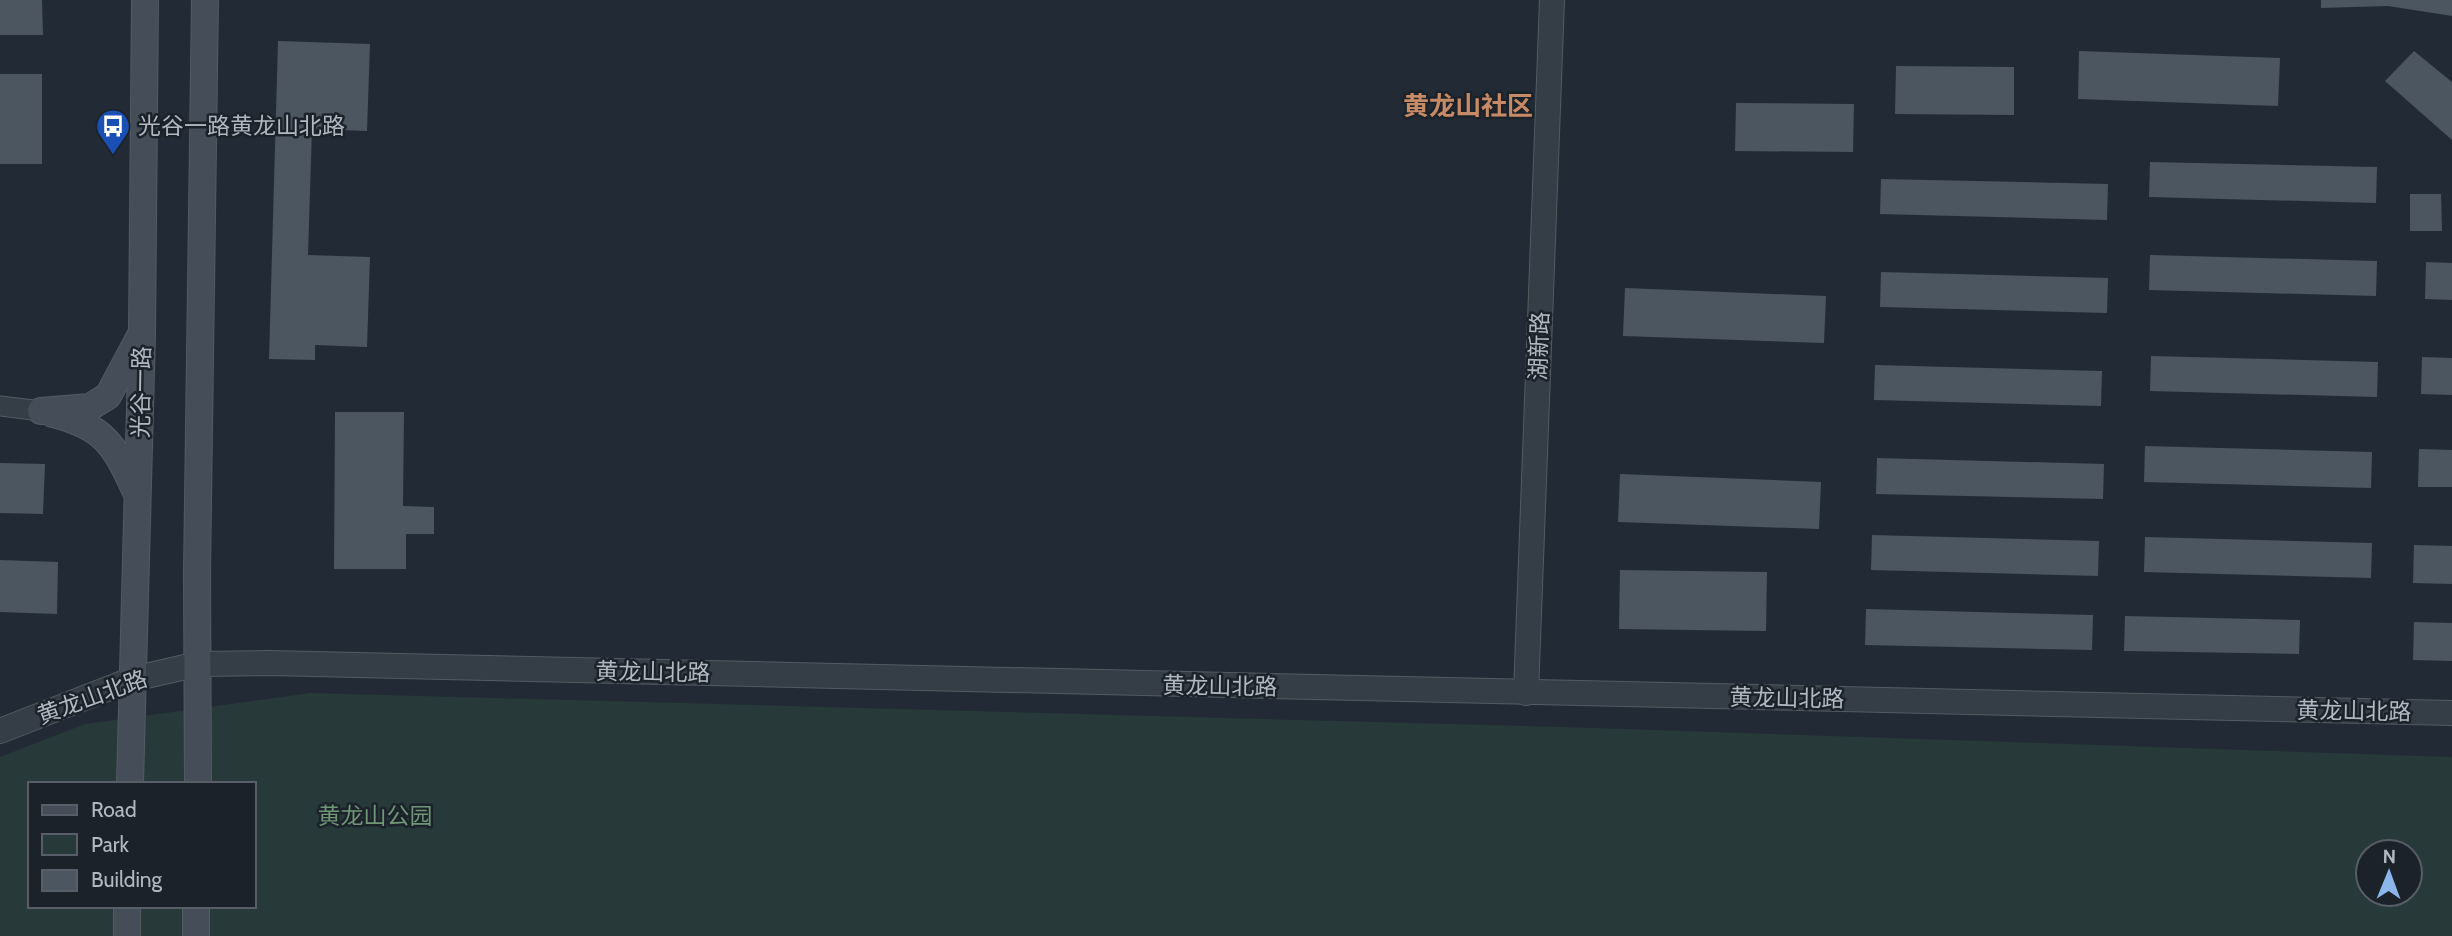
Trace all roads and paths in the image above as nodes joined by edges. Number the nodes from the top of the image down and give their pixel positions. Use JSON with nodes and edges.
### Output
{"nodes":[{"id":1,"x":145,"y":0,"type":"edge"},
{"id":2,"x":205,"y":0,"type":"edge"},
{"id":3,"x":1552,"y":0,"type":"edge"},
{"id":4,"x":142,"y":333,"type":"junction"},
{"id":5,"x":0,"y":406,"type":"edge"},
{"id":6,"x":41,"y":411,"type":"junction"},
{"id":7,"x":138,"y":499,"type":"junction"},
{"id":8,"x":198,"y":664,"type":"junction"},
{"id":9,"x":133,"y":679,"type":"junction"},
{"id":10,"x":1526,"y":693,"type":"junction"},
{"id":11,"x":2452,"y":713,"type":"edge"},
{"id":12,"x":0,"y":731,"type":"edge"},
{"id":13,"x":130,"y":782,"type":"edge"},
{"id":14,"x":198,"y":782,"type":"edge"},
{"id":15,"x":127,"y":908,"type":"edge"},
{"id":16,"x":196,"y":908,"type":"edge"},
{"id":17,"x":127,"y":936,"type":"edge"},
{"id":18,"x":196,"y":936,"type":"edge"}],
"edges":[{"from":1,"to":4,"type":"main road","name":"光谷一路"},
{"from":2,"to":8,"type":"main road"},
{"from":3,"to":10,"type":"street","name":"湖新路"},
{"from":4,"to":6,"type":"main road"},
{"from":4,"to":7,"type":"main road","name":"光谷一路"},
{"from":5,"to":6,"type":"street"},
{"from":6,"to":7,"type":"main road"},
{"from":7,"to":9,"type":"main road","name":"光谷一路"},
{"from":8,"to":9,"type":"street","name":"黄龙山北路"},
{"from":8,"to":10,"type":"street","name":"黄龙山北路"},
{"from":8,"to":14,"type":"main road"},
{"from":9,"to":12,"type":"street","name":"黄龙山北路"},
{"from":9,"to":13,"type":"main road","name":"光谷一路"},
{"from":10,"to":11,"type":"street","name":"黄龙山北路"},
{"from":15,"to":17,"type":"main road"},
{"from":16,"to":18,"type":"main road"}]}
